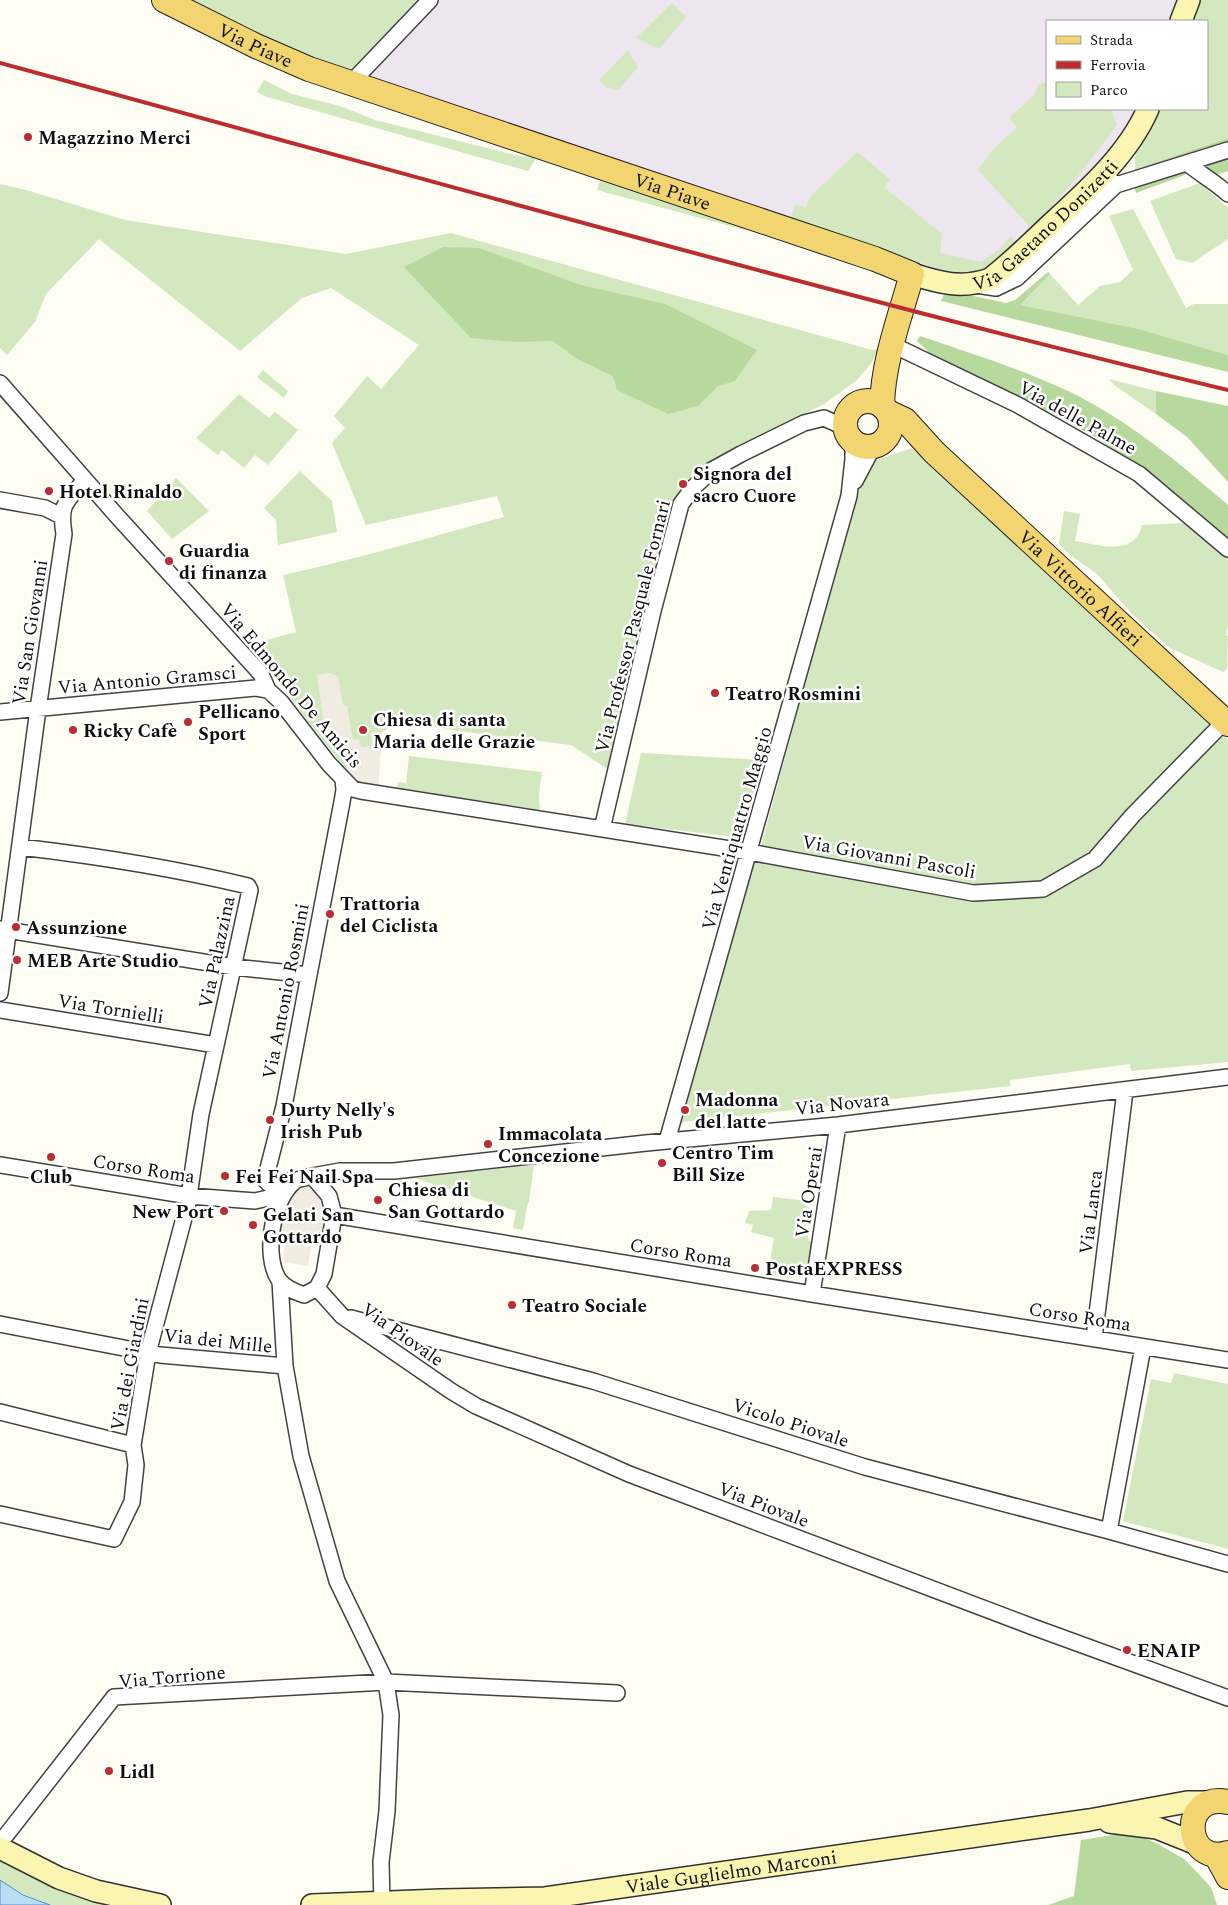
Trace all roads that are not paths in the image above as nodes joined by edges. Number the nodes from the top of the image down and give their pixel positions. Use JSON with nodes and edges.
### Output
{"nodes":[{"id":1,"x":164,"y":0,"type":"edge"},
{"id":2,"x":430,"y":0,"type":"edge"},
{"id":3,"x":1189,"y":0,"type":"edge"},
{"id":4,"x":1182,"y":20,"type":"edge"},
{"id":5,"x":350,"y":84,"type":"junction"},
{"id":6,"x":1147,"y":110,"type":"edge"},
{"id":7,"x":1228,"y":150,"type":"edge"},
{"id":8,"x":1187,"y":163,"type":"junction"},
{"id":9,"x":1109,"y":179,"type":"junction"},
{"id":10,"x":1228,"y":194,"type":"edge"},
{"id":11,"x":912,"y":274,"type":"junction"},
{"id":12,"x":891,"y":351,"type":"junction"},
{"id":13,"x":0,"y":383,"type":"edge"},
{"id":14,"x":857,"y":405,"type":"junction"},
{"id":15,"x":885,"y":409,"type":"junction"},
{"id":16,"x":864,"y":439,"type":"junction"},
{"id":17,"x":934,"y":452,"type":"junction"},
{"id":18,"x":85,"y":480,"type":"junction"},
{"id":19,"x":0,"y":500,"type":"edge"},
{"id":20,"x":61,"y":516,"type":"junction"},
{"id":21,"x":1228,"y":548,"type":"edge"},
{"id":22,"x":268,"y":690,"type":"junction"},
{"id":23,"x":38,"y":709,"type":"junction"},
{"id":24,"x":0,"y":712,"type":"edge"},
{"id":25,"x":1226,"y":722,"type":"edge"},
{"id":26,"x":348,"y":784,"type":"junction"},
{"id":27,"x":602,"y":829,"type":"junction"},
{"id":28,"x":20,"y":847,"type":"junction"},
{"id":29,"x":750,"y":852,"type":"junction"},
{"id":30,"x":5,"y":930,"type":"edge"},
{"id":31,"x":234,"y":967,"type":"junction"},
{"id":32,"x":309,"y":975,"type":"junction"},
{"id":33,"x":0,"y":993,"type":"edge"},
{"id":34,"x":0,"y":1010,"type":"edge"},
{"id":35,"x":216,"y":1045,"type":"junction"},
{"id":36,"x":1228,"y":1077,"type":"edge"},
{"id":37,"x":1125,"y":1091,"type":"junction"},
{"id":38,"x":838,"y":1124,"type":"junction"},
{"id":39,"x":667,"y":1141,"type":"junction"},
{"id":40,"x":0,"y":1165,"type":"edge"},
{"id":41,"x":394,"y":1170,"type":"junction"},
{"id":42,"x":312,"y":1176,"type":"junction"},
{"id":43,"x":295,"y":1180,"type":"junction"},
{"id":44,"x":282,"y":1195,"type":"junction"},
{"id":45,"x":189,"y":1196,"type":"junction"},
{"id":46,"x":329,"y":1196,"type":"junction"},
{"id":47,"x":334,"y":1215,"type":"junction"},
{"id":48,"x":280,"y":1281,"type":"junction"},
{"id":49,"x":317,"y":1288,"type":"junction"},
{"id":50,"x":812,"y":1294,"type":"junction"},
{"id":51,"x":342,"y":1316,"type":"junction"},
{"id":52,"x":0,"y":1324,"type":"edge"},
{"id":53,"x":1094,"y":1338,"type":"junction"},
{"id":54,"x":1143,"y":1347,"type":"junction"},
{"id":55,"x":148,"y":1353,"type":"junction"},
{"id":56,"x":1228,"y":1360,"type":"edge"},
{"id":57,"x":285,"y":1366,"type":"junction"},
{"id":58,"x":0,"y":1412,"type":"edge"},
{"id":59,"x":133,"y":1445,"type":"junction"},
{"id":60,"x":0,"y":1514,"type":"edge"},
{"id":61,"x":1109,"y":1531,"type":"junction"},
{"id":62,"x":1228,"y":1564,"type":"edge"},
{"id":63,"x":386,"y":1682,"type":"junction"},
{"id":64,"x":617,"y":1693,"type":"dead end"},
{"id":65,"x":1228,"y":1698,"type":"edge"},
{"id":66,"x":1222,"y":1801,"type":"edge"},
{"id":67,"x":1089,"y":1820,"type":"junction"},
{"id":68,"x":0,"y":1843,"type":"edge"},
{"id":69,"x":0,"y":1848,"type":"edge"},
{"id":70,"x":1214,"y":1851,"type":"edge"},
{"id":71,"x":1228,"y":1877,"type":"edge"},
{"id":72,"x":382,"y":1904,"type":"edge"},
{"id":73,"x":160,"y":1905,"type":"edge"},
{"id":74,"x":312,"y":1905,"type":"edge"}],
"edges":[{"from":1,"to":5,"type":"main road","name":"Via Piave"},
{"from":2,"to":5,"type":"street"},
{"from":3,"to":4,"type":"main road"},
{"from":5,"to":11,"type":"main road","name":"Via Piave"},
{"from":6,"to":9,"type":"main road","name":"Via Gaetano Donizetti"},
{"from":7,"to":8,"type":"street"},
{"from":8,"to":9,"type":"street"},
{"from":8,"to":10,"type":"street"},
{"from":9,"to":11,"type":"main road","name":"Via Gaetano Donizetti"},
{"from":11,"to":12,"type":"main road"},
{"from":12,"to":14,"type":"main road"},
{"from":12,"to":15,"type":"main road"},
{"from":12,"to":21,"type":"street","name":"Via delle Palme"},
{"from":13,"to":18,"type":"street","name":"Via Edmondo De Amicis"},
{"from":14,"to":15,"type":"main road"},
{"from":14,"to":16,"type":"main road"},
{"from":15,"to":16,"type":"main road"},
{"from":15,"to":17,"type":"main road"},
{"from":16,"to":17,"type":"main road"},
{"from":16,"to":27,"type":"street","name":"Via Professor Pasquale Fornari"},
{"from":16,"to":29,"type":"street","name":"Via Ventiquattro Maggio"},
{"from":17,"to":25,"type":"main road","name":"Via Vittorio Alfieri"},
{"from":18,"to":20,"type":"street"},
{"from":18,"to":22,"type":"street","name":"Via Edmondo De Amicis"},
{"from":19,"to":20,"type":"street"},
{"from":20,"to":23,"type":"street","name":"Via San Giovanni"},
{"from":22,"to":23,"type":"street","name":"Via Antonio Gramsci"},
{"from":22,"to":26,"type":"street","name":"Via Edmondo De Amicis"},
{"from":23,"to":24,"type":"street","name":"Via Antonio Gramsci"},
{"from":23,"to":28,"type":"street","name":"Via San Giovanni"},
{"from":25,"to":29,"type":"street","name":"Via Giovanni Pascoli"},
{"from":26,"to":27,"type":"street"},
{"from":26,"to":32,"type":"street","name":"Via Antonio Rosmini"},
{"from":27,"to":29,"type":"street"},
{"from":28,"to":30,"type":"street","name":"Via San Giovanni"},
{"from":28,"to":31,"type":"street","name":"Via Palazzina"},
{"from":29,"to":39,"type":"street","name":"Via Ventiquattro Maggio"},
{"from":30,"to":31,"type":"street"},
{"from":30,"to":33,"type":"street","name":"Via San Giovanni"},
{"from":31,"to":32,"type":"street"},
{"from":31,"to":35,"type":"street","name":"Via Palazzina"},
{"from":32,"to":43,"type":"street","name":"Via Antonio Rosmini"},
{"from":34,"to":35,"type":"street","name":"Via Tornielli"},
{"from":35,"to":45,"type":"street","name":"Via Palazzina"},
{"from":36,"to":37,"type":"street","name":"Via Novara"},
{"from":37,"to":38,"type":"street","name":"Via Novara"},
{"from":37,"to":53,"type":"street","name":"Via Lanca"},
{"from":38,"to":39,"type":"street","name":"Via Novara"},
{"from":38,"to":50,"type":"street","name":"Via Operai"},
{"from":39,"to":41,"type":"street","name":"Via Novara"},
{"from":40,"to":45,"type":"street","name":"Corso Roma"},
{"from":41,"to":42,"type":"street","name":"Via Novara"},
{"from":41,"to":46,"type":"street"},
{"from":42,"to":43,"type":"street","name":"Via Novara"},
{"from":42,"to":46,"type":"street"},
{"from":43,"to":44,"type":"street"},
{"from":44,"to":45,"type":"street","name":"Corso Roma"},
{"from":44,"to":48,"type":"street"},
{"from":45,"to":55,"type":"street","name":"Via dei Giardini"},
{"from":46,"to":47,"type":"street"},
{"from":47,"to":49,"type":"street"},
{"from":47,"to":50,"type":"street","name":"Corso Roma"},
{"from":48,"to":49,"type":"street"},
{"from":48,"to":57,"type":"street"},
{"from":49,"to":51,"type":"street","name":"Via Piovale"},
{"from":50,"to":53,"type":"street","name":"Corso Roma"},
{"from":51,"to":61,"type":"street","name":"Vicolo Piovale"},
{"from":51,"to":65,"type":"street","name":"Via Piovale"},
{"from":52,"to":55,"type":"street","name":"Via dei Mille"},
{"from":53,"to":54,"type":"street","name":"Corso Roma"},
{"from":54,"to":56,"type":"street","name":"Corso Roma"},
{"from":54,"to":61,"type":"street"},
{"from":55,"to":57,"type":"street","name":"Via dei Mille"},
{"from":55,"to":59,"type":"street","name":"Via dei Giardini"},
{"from":57,"to":63,"type":"street"},
{"from":58,"to":59,"type":"street"},
{"from":59,"to":60,"type":"street","name":"Via dei Giardini"},
{"from":61,"to":62,"type":"street","name":"Vicolo Piovale"},
{"from":63,"to":64,"type":"street","name":"Via Torrione"},
{"from":63,"to":68,"type":"street","name":"Via Torrione"},
{"from":63,"to":72,"type":"street"},
{"from":66,"to":67,"type":"main road","name":"Viale Guglielmo Marconi"},
{"from":66,"to":70,"type":"main road"},
{"from":67,"to":70,"type":"main road","name":"Viale Guglielmo Marconi"},
{"from":67,"to":72,"type":"main road","name":"Viale Guglielmo Marconi"},
{"from":69,"to":73,"type":"main road"},
{"from":70,"to":71,"type":"main road"},
{"from":72,"to":74,"type":"main road","name":"Viale Guglielmo Marconi"}]}
